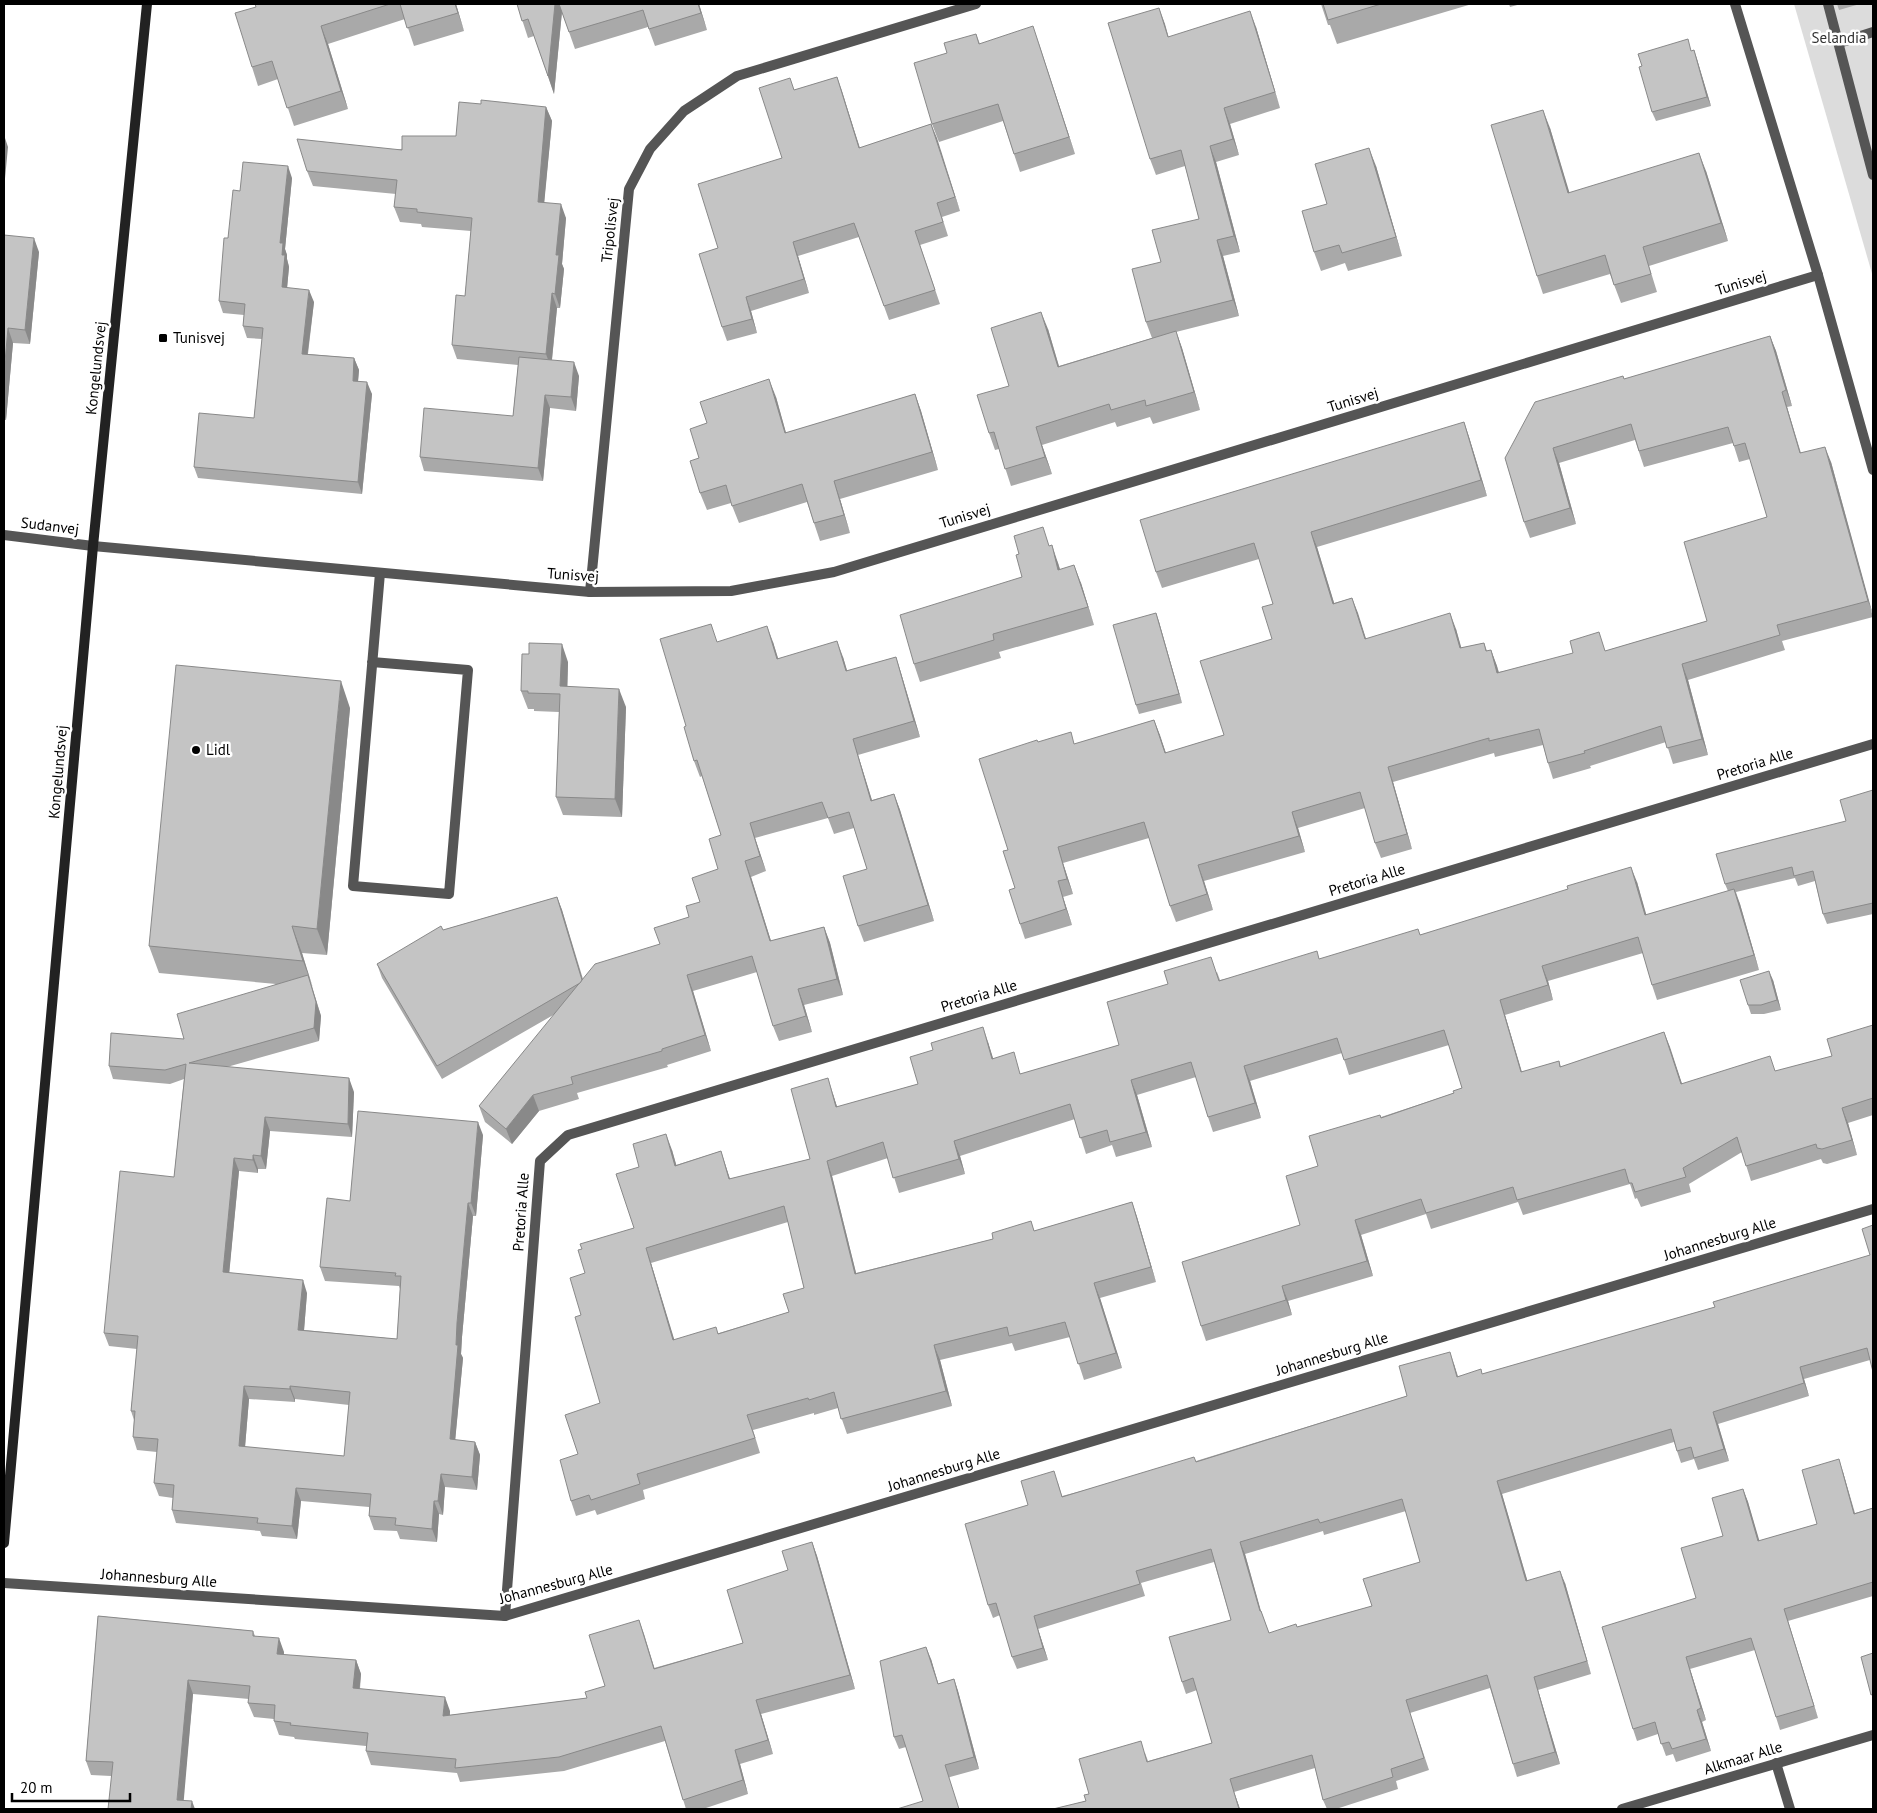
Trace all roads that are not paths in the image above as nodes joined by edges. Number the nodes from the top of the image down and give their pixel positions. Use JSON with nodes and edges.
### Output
{"nodes":[{"id":1,"x":147,"y":4,"type":"edge"},
{"id":2,"x":976,"y":4,"type":"edge"},
{"id":3,"x":1735,"y":4,"type":"edge"},
{"id":4,"x":1828,"y":4,"type":"edge"},
{"id":5,"x":1873,"y":32,"type":"edge"},
{"id":6,"x":1839,"y":42,"type":"junction"},
{"id":7,"x":1873,"y":175,"type":"edge"},
{"id":8,"x":1818,"y":275,"type":"junction"},
{"id":9,"x":1873,"y":470,"type":"edge"},
{"id":10,"x":4,"y":536,"type":"edge"},
{"id":11,"x":93,"y":546,"type":"junction"},
{"id":12,"x":380,"y":573,"type":"junction"},
{"id":13,"x":590,"y":592,"type":"junction"},
{"id":14,"x":372,"y":662,"type":"junction"},
{"id":15,"x":1873,"y":744,"type":"edge"},
{"id":16,"x":1873,"y":1209,"type":"edge"},
{"id":17,"x":6,"y":1484,"type":"edge"},
{"id":18,"x":4,"y":1543,"type":"edge"},
{"id":19,"x":4,"y":1583,"type":"edge"},
{"id":20,"x":505,"y":1616,"type":"junction"},
{"id":21,"x":1873,"y":1735,"type":"edge"},
{"id":22,"x":1776,"y":1764,"type":"junction"},
{"id":23,"x":1622,"y":1809,"type":"edge"},
{"id":24,"x":1790,"y":1809,"type":"edge"}],
"edges":[{"from":1,"to":11,"type":"street","name":"Kongelundsvej"},
{"from":2,"to":13,"type":"street","name":"Tripolisvej"},
{"from":3,"to":8,"type":"street"},
{"from":4,"to":6,"type":"street"},
{"from":5,"to":6,"type":"street"},
{"from":6,"to":7,"type":"street"},
{"from":8,"to":9,"type":"street"},
{"from":8,"to":13,"type":"street","name":"Tunisvej"},
{"from":10,"to":11,"type":"street","name":"Sudanvej"},
{"from":11,"to":12,"type":"street","name":"Tunisvej"},
{"from":11,"to":17,"type":"street","name":"Kongelundsvej"},
{"from":12,"to":13,"type":"street","name":"Tunisvej"},
{"from":12,"to":14,"type":"street"},
{"from":14,"to":14,"type":"street"},
{"from":15,"to":20,"type":"street","name":"Pretoria Alle"},
{"from":16,"to":20,"type":"street","name":"Johannesburg Alle"},
{"from":17,"to":18,"type":"street","name":"Kongelundsvej"},
{"from":19,"to":20,"type":"street","name":"Johannesburg Alle"},
{"from":21,"to":22,"type":"street","name":"Alkmaar Alle"},
{"from":22,"to":23,"type":"street","name":"Alkmaar Alle"},
{"from":22,"to":24,"type":"street"}]}
